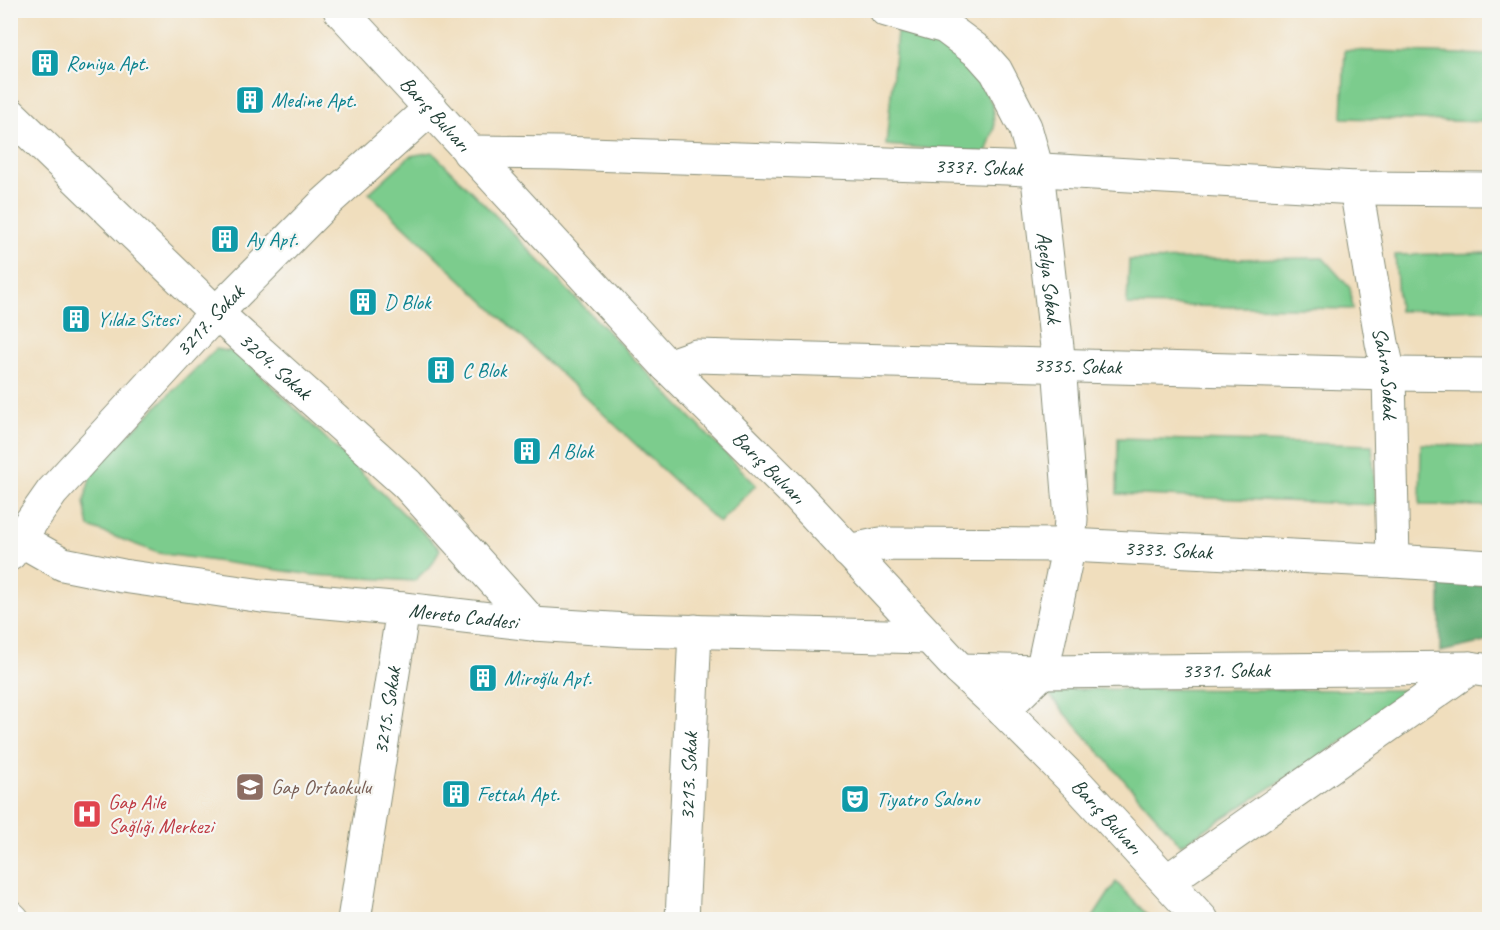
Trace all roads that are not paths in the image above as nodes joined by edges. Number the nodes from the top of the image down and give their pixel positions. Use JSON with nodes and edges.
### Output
{"nodes":[{"id":1,"x":340,"y":10,"type":"edge"},
{"id":2,"x":886,"y":10,"type":"edge"},
{"id":3,"x":431,"y":108,"type":"junction"},
{"id":4,"x":10,"y":114,"type":"edge"},
{"id":5,"x":469,"y":152,"type":"junction"},
{"id":6,"x":1036,"y":170,"type":"junction"},
{"id":7,"x":1356,"y":188,"type":"junction"},
{"id":8,"x":1490,"y":189,"type":"edge"},
{"id":9,"x":216,"y":314,"type":"junction"},
{"id":10,"x":1059,"y":365,"type":"junction"},
{"id":11,"x":667,"y":366,"type":"junction"},
{"id":12,"x":1389,"y":374,"type":"junction"},
{"id":13,"x":1490,"y":375,"type":"edge"},
{"id":14,"x":1069,"y":545,"type":"junction"},
{"id":15,"x":13,"y":546,"type":"edge"},
{"id":16,"x":848,"y":551,"type":"junction"},
{"id":17,"x":1393,"y":561,"type":"junction"},
{"id":18,"x":1490,"y":567,"type":"edge"},
{"id":19,"x":403,"y":609,"type":"junction"},
{"id":20,"x":533,"y":624,"type":"junction"},
{"id":21,"x":695,"y":631,"type":"junction"},
{"id":22,"x":929,"y":637,"type":"junction"},
{"id":23,"x":1480,"y":669,"type":"edge"},
{"id":24,"x":960,"y":670,"type":"junction"},
{"id":25,"x":1042,"y":672,"type":"junction"},
{"id":26,"x":1003,"y":710,"type":"junction"},
{"id":27,"x":1167,"y":881,"type":"junction"},
{"id":28,"x":354,"y":920,"type":"edge"},
{"id":29,"x":682,"y":920,"type":"edge"},
{"id":30,"x":1202,"y":920,"type":"edge"}],
"edges":[{"from":1,"to":3,"type":"street","name":"Barış Bulvarı"},
{"from":2,"to":6,"type":"street","name":"Açelya Sokak"},
{"from":3,"to":5,"type":"street","name":"Barış Bulvarı"},
{"from":3,"to":9,"type":"street","name":"3217. Sokak"},
{"from":4,"to":9,"type":"street","name":"3204. Sokak"},
{"from":5,"to":6,"type":"street","name":"3337. Sokak"},
{"from":5,"to":11,"type":"street","name":"Barış Bulvarı"},
{"from":6,"to":7,"type":"street","name":"3337. Sokak"},
{"from":6,"to":10,"type":"street","name":"Açelya Sokak"},
{"from":7,"to":8,"type":"street","name":"3337. Sokak"},
{"from":7,"to":12,"type":"street","name":"Sahra Sokak"},
{"from":9,"to":15,"type":"street","name":"3217. Sokak"},
{"from":9,"to":20,"type":"street","name":"3204. Sokak"},
{"from":10,"to":11,"type":"street","name":"3335. Sokak"},
{"from":10,"to":12,"type":"street","name":"3335. Sokak"},
{"from":10,"to":14,"type":"street","name":"Açelya Sokak"},
{"from":11,"to":16,"type":"street","name":"Barış Bulvarı"},
{"from":12,"to":13,"type":"street","name":"3335. Sokak"},
{"from":12,"to":17,"type":"street","name":"Sahra Sokak"},
{"from":14,"to":16,"type":"street","name":"3333. Sokak"},
{"from":14,"to":17,"type":"street","name":"3333. Sokak"},
{"from":14,"to":25,"type":"street","name":"Açelya Sokak"},
{"from":15,"to":19,"type":"street","name":"Mereto Caddesi"},
{"from":16,"to":22,"type":"street","name":"Barış Bulvarı"},
{"from":17,"to":18,"type":"street","name":"3333. Sokak"},
{"from":19,"to":20,"type":"street","name":"Mereto Caddesi"},
{"from":19,"to":28,"type":"street","name":"3215. Sokak"},
{"from":20,"to":21,"type":"street","name":"Mereto Caddesi"},
{"from":21,"to":22,"type":"street","name":"Mereto Caddesi"},
{"from":21,"to":29,"type":"street","name":"3213. Sokak"},
{"from":22,"to":24,"type":"street","name":"Barış Bulvarı"},
{"from":23,"to":25,"type":"street","name":"3331. Sokak"},
{"from":23,"to":27,"type":"street"},
{"from":24,"to":25,"type":"street","name":"3331. Sokak"},
{"from":24,"to":26,"type":"street","name":"Barış Bulvarı"},
{"from":25,"to":26,"type":"street"},
{"from":26,"to":27,"type":"street","name":"Barış Bulvarı"},
{"from":27,"to":30,"type":"street","name":"Barış Bulvarı"}]}
